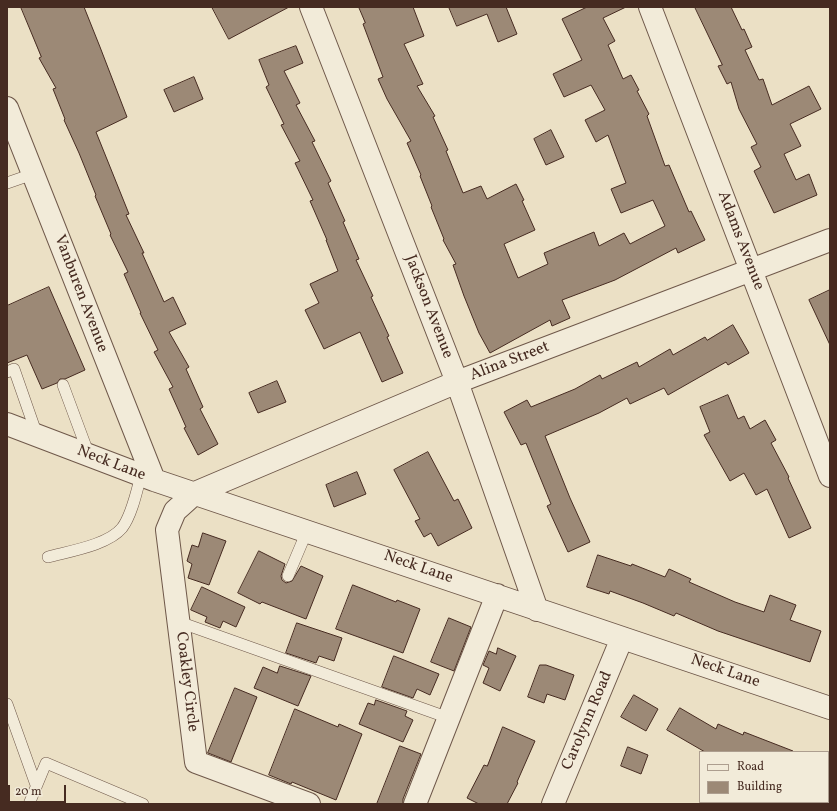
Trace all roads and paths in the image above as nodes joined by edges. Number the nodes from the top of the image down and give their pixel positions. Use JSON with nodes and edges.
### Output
{"nodes":[{"id":1,"x":311,"y":7,"type":"edge"},
{"id":2,"x":650,"y":7,"type":"edge"},
{"id":3,"x":7,"y":108,"type":"edge"},
{"id":4,"x":33,"y":174,"type":"junction"},
{"id":5,"x":7,"y":183,"type":"edge"},
{"id":6,"x":830,"y":240,"type":"edge"},
{"id":7,"x":751,"y":270,"type":"junction"},
{"id":8,"x":7,"y":372,"type":"edge"},
{"id":9,"x":457,"y":382,"type":"junction"},
{"id":10,"x":63,"y":385,"type":"dead end"},
{"id":11,"x":7,"y":424,"type":"edge"},
{"id":12,"x":37,"y":436,"type":"junction"},
{"id":13,"x":89,"y":455,"type":"junction"},
{"id":14,"x":829,"y":472,"type":"edge"},
{"id":15,"x":147,"y":478,"type":"junction"},
{"id":16,"x":195,"y":493,"type":"junction"},
{"id":17,"x":307,"y":531,"type":"junction"},
{"id":18,"x":48,"y":557,"type":"dead end"},
{"id":19,"x":288,"y":576,"type":"dead end"},
{"id":20,"x":497,"y":595,"type":"junction"},
{"id":21,"x":537,"y":610,"type":"junction"},
{"id":22,"x":179,"y":622,"type":"junction"},
{"id":23,"x":622,"y":638,"type":"junction"},
{"id":24,"x":7,"y":704,"type":"edge"},
{"id":25,"x":830,"y":708,"type":"edge"},
{"id":26,"x":449,"y":718,"type":"junction"},
{"id":27,"x":36,"y":785,"type":"junction"},
{"id":28,"x":29,"y":804,"type":"edge"},
{"id":29,"x":143,"y":804,"type":"edge"},
{"id":30,"x":309,"y":804,"type":"edge"},
{"id":31,"x":415,"y":804,"type":"edge"},
{"id":32,"x":553,"y":804,"type":"edge"}],
"edges":[{"from":1,"to":9,"type":"street","name":"Jackson Avenue"},
{"from":2,"to":7,"type":"street","name":"Adams Avenue"},
{"from":3,"to":4,"type":"street","name":"Vanburen Avenue"},
{"from":4,"to":5,"type":"lane"},
{"from":4,"to":15,"type":"street","name":"Vanburen Avenue"},
{"from":6,"to":7,"type":"street","name":"Alina Street"},
{"from":7,"to":9,"type":"street","name":"Alina Street"},
{"from":7,"to":14,"type":"street","name":"Adams Avenue"},
{"from":8,"to":12,"type":"lane"},
{"from":9,"to":16,"type":"street","name":"Alina Street"},
{"from":9,"to":21,"type":"street","name":"Jackson Avenue"},
{"from":10,"to":13,"type":"lane"},
{"from":11,"to":12,"type":"street","name":"Neck Lane"},
{"from":12,"to":13,"type":"street","name":"Neck Lane"},
{"from":13,"to":15,"type":"street","name":"Neck Lane"},
{"from":15,"to":16,"type":"street","name":"Neck Lane"},
{"from":15,"to":18,"type":"lane"},
{"from":16,"to":17,"type":"street","name":"Neck Lane"},
{"from":16,"to":22,"type":"street","name":"Coakley Circle"},
{"from":17,"to":19,"type":"lane"},
{"from":17,"to":20,"type":"street","name":"Neck Lane"},
{"from":20,"to":21,"type":"street","name":"Neck Lane"},
{"from":20,"to":26,"type":"street"},
{"from":21,"to":23,"type":"street","name":"Neck Lane"},
{"from":22,"to":26,"type":"lane"},
{"from":22,"to":30,"type":"street","name":"Coakley Circle"},
{"from":23,"to":25,"type":"street","name":"Neck Lane"},
{"from":23,"to":32,"type":"street","name":"Carolynn Road"},
{"from":24,"to":27,"type":"lane"},
{"from":26,"to":31,"type":"street"},
{"from":27,"to":28,"type":"lane"},
{"from":27,"to":29,"type":"lane"}]}
